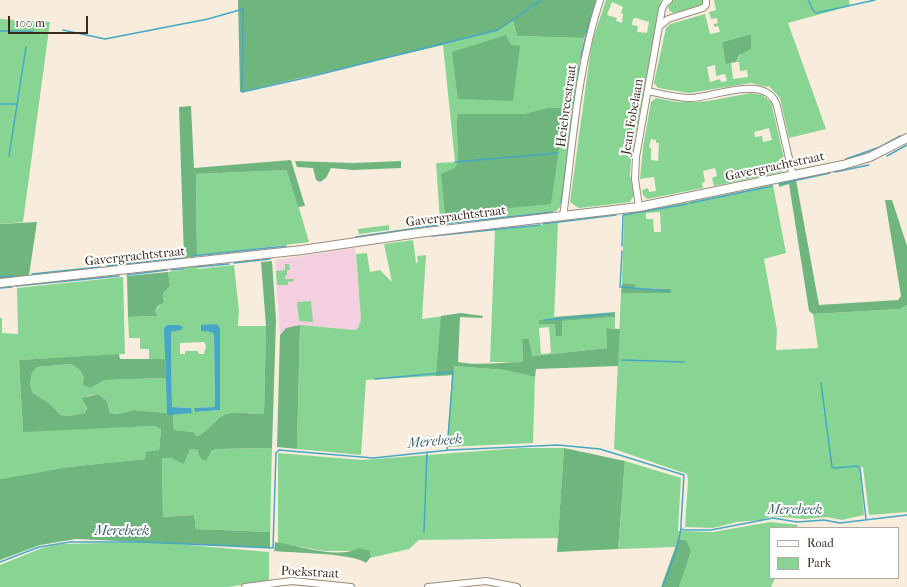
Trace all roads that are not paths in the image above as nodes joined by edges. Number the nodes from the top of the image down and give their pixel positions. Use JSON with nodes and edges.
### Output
{"nodes":[{"id":1,"x":600,"y":0,"type":"edge"},
{"id":2,"x":669,"y":0,"type":"edge"},
{"id":3,"x":706,"y":0,"type":"edge"},
{"id":4,"x":658,"y":31,"type":"junction"},
{"id":5,"x":648,"y":91,"type":"junction"},
{"id":6,"x":907,"y":138,"type":"edge"},
{"id":7,"x":793,"y":176,"type":"junction"},
{"id":8,"x":639,"y":206,"type":"junction"},
{"id":9,"x":563,"y":217,"type":"junction"},
{"id":10,"x":0,"y":283,"type":"edge"},
{"id":11,"x":245,"y":587,"type":"edge"},
{"id":12,"x":351,"y":587,"type":"edge"},
{"id":13,"x":428,"y":587,"type":"edge"},
{"id":14,"x":517,"y":587,"type":"edge"}],
"edges":[{"from":1,"to":9,"type":"street","name":"Heiebreestraat"},
{"from":2,"to":4,"type":"street","name":"Jean Fobelaan"},
{"from":3,"to":4,"type":"street"},
{"from":4,"to":5,"type":"street","name":"Jean Fobelaan"},
{"from":5,"to":7,"type":"street"},
{"from":5,"to":8,"type":"street","name":"Jean Fobelaan"},
{"from":6,"to":7,"type":"street","name":"Gavergrachtstraat"},
{"from":7,"to":8,"type":"street","name":"Gavergrachtstraat"},
{"from":8,"to":9,"type":"street","name":"Gavergrachtstraat"},
{"from":9,"to":10,"type":"street","name":"Gavergrachtstraat"},
{"from":11,"to":12,"type":"street","name":"Poekstraat"},
{"from":13,"to":14,"type":"street"}]}
